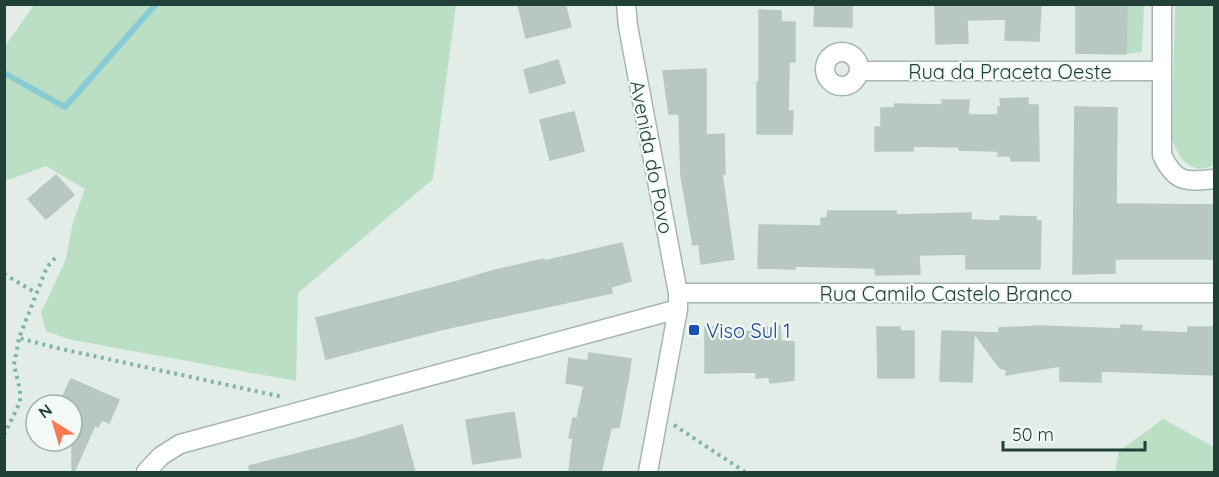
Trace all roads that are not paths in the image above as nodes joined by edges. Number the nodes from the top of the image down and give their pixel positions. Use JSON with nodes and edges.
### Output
{"nodes":[{"id":1,"x":626,"y":4,"type":"edge"},
{"id":2,"x":1162,"y":4,"type":"edge"},
{"id":3,"x":859,"y":71,"type":"dead end"},
{"id":4,"x":1161,"y":71,"type":"junction"},
{"id":5,"x":1215,"y":179,"type":"edge"},
{"id":6,"x":1215,"y":293,"type":"edge"},
{"id":7,"x":678,"y":301,"type":"junction"},
{"id":8,"x":146,"y":472,"type":"edge"},
{"id":9,"x":648,"y":472,"type":"edge"}],
"edges":[{"from":1,"to":7,"type":"street","name":"Avenida do Povo"},
{"from":2,"to":4,"type":"street"},
{"from":3,"to":4,"type":"street","name":"Rua da Praceta Oeste"},
{"from":4,"to":5,"type":"street"},
{"from":6,"to":7,"type":"street","name":"Rua Camilo Castelo Branco"},
{"from":7,"to":8,"type":"street","name":"Rua Camilo Castelo Branco"},
{"from":7,"to":9,"type":"street"}]}
